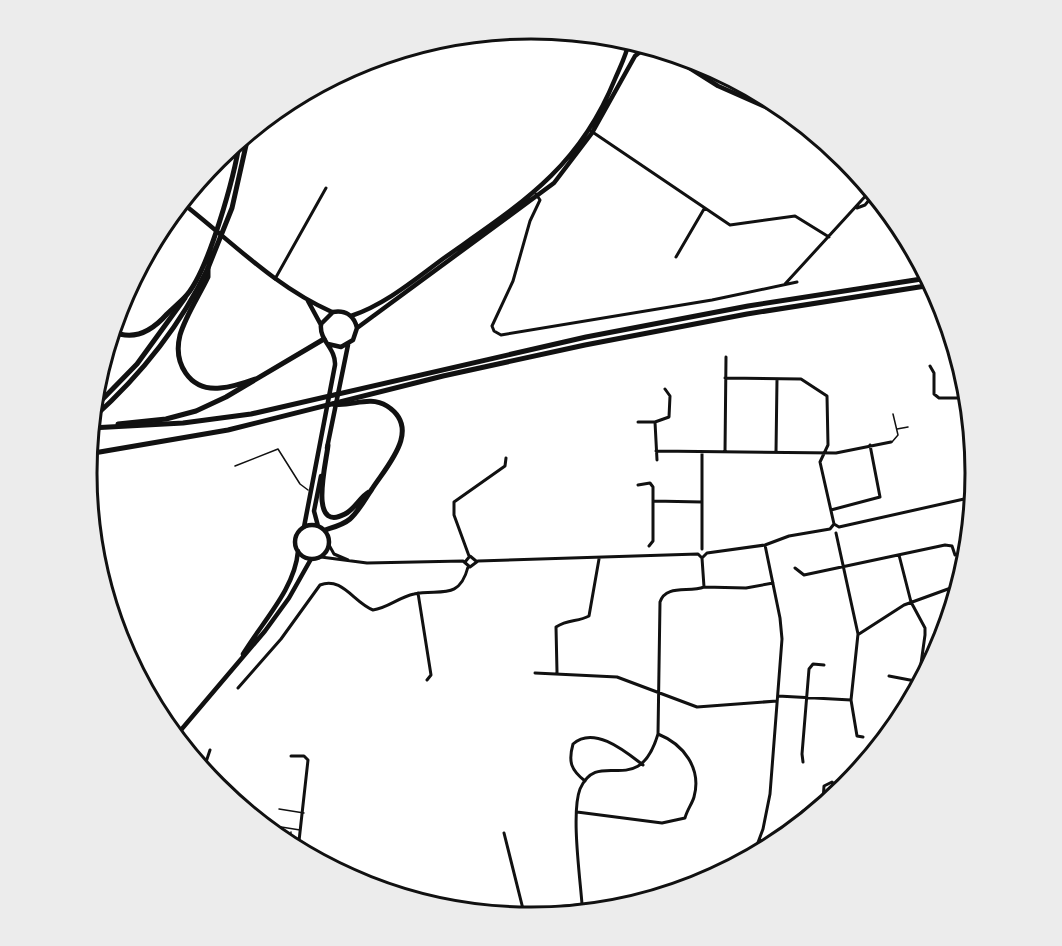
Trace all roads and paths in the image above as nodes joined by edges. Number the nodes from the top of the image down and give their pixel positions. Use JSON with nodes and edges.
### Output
{"nodes":[{"id":1,"x":627,"y":50,"type":"edge"},
{"id":2,"x":640,"y":53,"type":"edge"},
{"id":3,"x":694,"y":71,"type":"edge"},
{"id":4,"x":760,"y":104,"type":"edge"},
{"id":5,"x":590,"y":131,"type":"junction"},
{"id":6,"x":246,"y":146,"type":"edge"},
{"id":7,"x":237,"y":154,"type":"edge"},
{"id":8,"x":327,"y":188,"type":"dead end"},
{"id":9,"x":536,"y":195,"type":"junction"},
{"id":10,"x":866,"y":198,"type":"edge"},
{"id":11,"x":868,"y":201,"type":"edge"},
{"id":12,"x":861,"y":202,"type":"junction"},
{"id":13,"x":866,"y":206,"type":"junction"},
{"id":14,"x":188,"y":208,"type":"edge"},
{"id":15,"x":704,"y":209,"type":"junction"},
{"id":16,"x":855,"y":209,"type":"junction"},
{"id":17,"x":829,"y":237,"type":"junction"},
{"id":18,"x":676,"y":257,"type":"dead end"},
{"id":19,"x":208,"y":268,"type":"junction"},
{"id":20,"x":275,"y":279,"type":"junction"},
{"id":21,"x":919,"y":279,"type":"edge"},
{"id":22,"x":797,"y":282,"type":"dead end"},
{"id":23,"x":783,"y":284,"type":"junction"},
{"id":24,"x":923,"y":287,"type":"edge"},
{"id":25,"x":184,"y":298,"type":"junction"},
{"id":26,"x":308,"y":301,"type":"junction"},
{"id":27,"x":332,"y":312,"type":"junction"},
{"id":28,"x":351,"y":316,"type":"junction"},
{"id":29,"x":321,"y":325,"type":"junction"},
{"id":30,"x":357,"y":328,"type":"junction"},
{"id":31,"x":120,"y":333,"type":"edge"},
{"id":32,"x":326,"y":342,"type":"junction"},
{"id":33,"x":348,"y":345,"type":"junction"},
{"id":34,"x":726,"y":357,"type":"dead end"},
{"id":35,"x":930,"y":366,"type":"dead end"},
{"id":36,"x":725,"y":378,"type":"junction"},
{"id":37,"x":255,"y":379,"type":"junction"},
{"id":38,"x":777,"y":379,"type":"junction"},
{"id":39,"x":665,"y":389,"type":"dead end"},
{"id":40,"x":104,"y":398,"type":"edge"},
{"id":41,"x":939,"y":398,"type":"junction"},
{"id":42,"x":958,"y":398,"type":"edge"},
{"id":43,"x":332,"y":404,"type":"junction"},
{"id":44,"x":937,"y":405,"type":"dead end"},
{"id":45,"x":102,"y":410,"type":"edge"},
{"id":46,"x":893,"y":414,"type":"dead end"},
{"id":47,"x":638,"y":422,"type":"dead end"},
{"id":48,"x":655,"y":422,"type":"junction"},
{"id":49,"x":101,"y":426,"type":"joint"},
{"id":50,"x":908,"y":427,"type":"dead end"},
{"id":51,"x":896,"y":430,"type":"junction"},
{"id":52,"x":891,"y":442,"type":"joint"},
{"id":53,"x":870,"y":445,"type":"junction"},
{"id":54,"x":327,"y":446,"type":"junction"},
{"id":55,"x":656,"y":451,"type":"junction"},
{"id":56,"x":98,"y":452,"type":"edge"},
{"id":57,"x":702,"y":452,"type":"junction"},
{"id":58,"x":725,"y":452,"type":"junction"},
{"id":59,"x":776,"y":452,"type":"junction"},
{"id":60,"x":825,"y":453,"type":"junction"},
{"id":61,"x":506,"y":458,"type":"dead end"},
{"id":62,"x":657,"y":460,"type":"dead end"},
{"id":63,"x":235,"y":466,"type":"dead end"},
{"id":64,"x":638,"y":485,"type":"dead end"},
{"id":65,"x":310,"y":491,"type":"junction"},
{"id":66,"x":369,"y":492,"type":"junction"},
{"id":67,"x":964,"y":499,"type":"edge"},
{"id":68,"x":653,"y":501,"type":"junction"},
{"id":69,"x":702,"y":502,"type":"junction"},
{"id":70,"x":831,"y":510,"type":"junction"},
{"id":71,"x":834,"y":524,"type":"junction"},
{"id":72,"x":304,"y":526,"type":"junction"},
{"id":73,"x":318,"y":526,"type":"junction"},
{"id":74,"x":839,"y":527,"type":"junction"},
{"id":75,"x":830,"y":529,"type":"junction"},
{"id":76,"x":325,"y":530,"type":"junction"},
{"id":77,"x":836,"y":533,"type":"junction"},
{"id":78,"x":329,"y":545,"type":"junction"},
{"id":79,"x":765,"y":545,"type":"junction"},
{"id":80,"x":649,"y":546,"type":"dead end"},
{"id":81,"x":702,"y":549,"type":"junction"},
{"id":82,"x":298,"y":551,"type":"junction"},
{"id":83,"x":707,"y":553,"type":"junction"},
{"id":84,"x":698,"y":554,"type":"junction"},
{"id":85,"x":899,"y":555,"type":"junction"},
{"id":86,"x":955,"y":555,"type":"dead end"},
{"id":87,"x":469,"y":556,"type":"junction"},
{"id":88,"x":321,"y":557,"type":"junction"},
{"id":89,"x":599,"y":558,"type":"junction"},
{"id":90,"x":702,"y":558,"type":"junction"},
{"id":91,"x":311,"y":559,"type":"junction"},
{"id":92,"x":476,"y":561,"type":"junction"},
{"id":93,"x":352,"y":562,"type":"junction"},
{"id":94,"x":465,"y":562,"type":"junction"},
{"id":95,"x":468,"y":567,"type":"junction"},
{"id":96,"x":844,"y":567,"type":"junction"},
{"id":97,"x":795,"y":568,"type":"dead end"},
{"id":98,"x":773,"y":583,"type":"junction"},
{"id":99,"x":704,"y":587,"type":"junction"},
{"id":100,"x":949,"y":588,"type":"edge"},
{"id":101,"x":418,"y":593,"type":"junction"},
{"id":102,"x":910,"y":602,"type":"junction"},
{"id":103,"x":858,"y":634,"type":"junction"},
{"id":104,"x":921,"y":663,"type":"edge"},
{"id":105,"x":237,"y":664,"type":"junction"},
{"id":106,"x":824,"y":665,"type":"dead end"},
{"id":107,"x":557,"y":672,"type":"junction"},
{"id":108,"x":535,"y":673,"type":"dead end"},
{"id":109,"x":889,"y":676,"type":"dead end"},
{"id":110,"x":427,"y":680,"type":"dead end"},
{"id":111,"x":912,"y":680,"type":"edge"},
{"id":112,"x":238,"y":688,"type":"dead end"},
{"id":113,"x":660,"y":694,"type":"junction"},
{"id":114,"x":778,"y":696,"type":"junction"},
{"id":115,"x":806,"y":696,"type":"junction"},
{"id":116,"x":851,"y":700,"type":"junction"},
{"id":117,"x":777,"y":701,"type":"junction"},
{"id":118,"x":181,"y":729,"type":"edge"},
{"id":119,"x":658,"y":734,"type":"junction"},
{"id":120,"x":863,"y":737,"type":"dead end"},
{"id":121,"x":210,"y":750,"type":"dead end"},
{"id":122,"x":291,"y":756,"type":"dead end"},
{"id":123,"x":206,"y":761,"type":"edge"},
{"id":124,"x":804,"y":762,"type":"dead end"},
{"id":125,"x":643,"y":765,"type":"junction"},
{"id":126,"x":585,"y":781,"type":"junction"},
{"id":127,"x":833,"y":784,"type":"edge"},
{"id":128,"x":824,"y":793,"type":"edge"},
{"id":129,"x":279,"y":809,"type":"dead end"},
{"id":130,"x":577,"y":812,"type":"junction"},
{"id":131,"x":304,"y":813,"type":"junction"},
{"id":132,"x":280,"y":827,"type":"edge"},
{"id":133,"x":301,"y":830,"type":"junction"},
{"id":134,"x":504,"y":833,"type":"dead end"},
{"id":135,"x":299,"y":840,"type":"edge"},
{"id":136,"x":759,"y":840,"type":"edge"},
{"id":137,"x":582,"y":904,"type":"edge"},
{"id":138,"x":522,"y":907,"type":"edge"}],
"edges":[{"from":1,"to":5,"type":"main road"},
{"from":2,"to":5,"type":"main road"},
{"from":3,"to":4,"type":"main road"},
{"from":5,"to":9,"type":"main road"},
{"from":5,"to":15,"type":"street"},
{"from":6,"to":19,"type":"highway"},
{"from":7,"to":25,"type":"highway"},
{"from":8,"to":20,"type":"street"},
{"from":9,"to":23,"type":"street"},
{"from":9,"to":28,"type":"main road"},
{"from":9,"to":30,"type":"main road"},
{"from":10,"to":12,"type":"street"},
{"from":11,"to":13,"type":"street"},
{"from":12,"to":13,"type":"street"},
{"from":12,"to":16,"type":"street"},
{"from":13,"to":16,"type":"street"},
{"from":14,"to":20,"type":"main road"},
{"from":15,"to":17,"type":"street"},
{"from":15,"to":18,"type":"street"},
{"from":16,"to":17,"type":"street"},
{"from":17,"to":23,"type":"street"},
{"from":19,"to":37,"type":"highway"},
{"from":19,"to":45,"type":"highway"},
{"from":20,"to":26,"type":"main road"},
{"from":21,"to":49,"type":"highway"},
{"from":22,"to":23,"type":"street"},
{"from":24,"to":43,"type":"highway"},
{"from":25,"to":31,"type":"highway"},
{"from":25,"to":40,"type":"highway"},
{"from":26,"to":27,"type":"main road"},
{"from":26,"to":29,"type":"main road"},
{"from":27,"to":28,"type":"main road"},
{"from":27,"to":29,"type":"main road"},
{"from":28,"to":30,"type":"main road"},
{"from":29,"to":32,"type":"main road"},
{"from":30,"to":33,"type":"main road"},
{"from":32,"to":33,"type":"main road"},
{"from":32,"to":37,"type":"highway"},
{"from":32,"to":65,"type":"main road"},
{"from":33,"to":54,"type":"main road"},
{"from":34,"to":36,"type":"street"},
{"from":35,"to":41,"type":"street"},
{"from":36,"to":38,"type":"street"},
{"from":36,"to":58,"type":"street"},
{"from":37,"to":49,"type":"highway"},
{"from":38,"to":59,"type":"street"},
{"from":38,"to":60,"type":"street"},
{"from":39,"to":48,"type":"street"},
{"from":41,"to":42,"type":"street"},
{"from":41,"to":44,"type":"street"},
{"from":43,"to":56,"type":"highway"},
{"from":43,"to":66,"type":"highway"},
{"from":46,"to":51,"type":"lane"},
{"from":47,"to":48,"type":"street"},
{"from":48,"to":55,"type":"street"},
{"from":50,"to":51,"type":"lane"},
{"from":51,"to":52,"type":"lane"},
{"from":52,"to":53,"type":"street"},
{"from":53,"to":60,"type":"street"},
{"from":53,"to":70,"type":"street"},
{"from":54,"to":66,"type":"highway"},
{"from":54,"to":73,"type":"main road"},
{"from":55,"to":57,"type":"street"},
{"from":55,"to":62,"type":"street"},
{"from":57,"to":58,"type":"street"},
{"from":57,"to":69,"type":"street"},
{"from":58,"to":59,"type":"street"},
{"from":59,"to":60,"type":"street"},
{"from":60,"to":70,"type":"street"},
{"from":61,"to":87,"type":"street"},
{"from":63,"to":65,"type":"lane"},
{"from":64,"to":68,"type":"street"},
{"from":65,"to":72,"type":"main road"},
{"from":66,"to":76,"type":"highway"},
{"from":67,"to":74,"type":"street"},
{"from":68,"to":69,"type":"street"},
{"from":68,"to":80,"type":"street"},
{"from":69,"to":81,"type":"street"},
{"from":70,"to":71,"type":"street"},
{"from":71,"to":74,"type":"street"},
{"from":71,"to":75,"type":"street"},
{"from":72,"to":73,"type":"main road"},
{"from":72,"to":82,"type":"main road"},
{"from":73,"to":76,"type":"main road"},
{"from":74,"to":77,"type":"street"},
{"from":75,"to":77,"type":"street"},
{"from":75,"to":79,"type":"street"},
{"from":76,"to":78,"type":"main road"},
{"from":77,"to":96,"type":"street"},
{"from":78,"to":88,"type":"main road"},
{"from":78,"to":93,"type":"street"},
{"from":79,"to":83,"type":"street"},
{"from":79,"to":98,"type":"street"},
{"from":81,"to":83,"type":"street"},
{"from":81,"to":84,"type":"street"},
{"from":82,"to":91,"type":"main road"},
{"from":82,"to":105,"type":"main road"},
{"from":83,"to":90,"type":"street"},
{"from":84,"to":89,"type":"street"},
{"from":84,"to":90,"type":"street"},
{"from":85,"to":86,"type":"street"},
{"from":85,"to":96,"type":"street"},
{"from":85,"to":102,"type":"street"},
{"from":87,"to":92,"type":"street"},
{"from":87,"to":94,"type":"street"},
{"from":88,"to":91,"type":"main road"},
{"from":88,"to":93,"type":"street"},
{"from":89,"to":92,"type":"street"},
{"from":89,"to":107,"type":"street"},
{"from":90,"to":99,"type":"street"},
{"from":91,"to":105,"type":"main road"},
{"from":92,"to":95,"type":"street"},
{"from":93,"to":94,"type":"street"},
{"from":94,"to":95,"type":"street"},
{"from":95,"to":101,"type":"street"},
{"from":96,"to":97,"type":"street"},
{"from":96,"to":103,"type":"street"},
{"from":98,"to":99,"type":"street"},
{"from":98,"to":114,"type":"street"},
{"from":99,"to":113,"type":"street"},
{"from":100,"to":102,"type":"street"},
{"from":101,"to":110,"type":"street"},
{"from":101,"to":112,"type":"street"},
{"from":102,"to":103,"type":"street"},
{"from":102,"to":104,"type":"street"},
{"from":103,"to":116,"type":"street"},
{"from":105,"to":118,"type":"main road"},
{"from":106,"to":115,"type":"street"},
{"from":107,"to":108,"type":"street"},
{"from":107,"to":113,"type":"street"},
{"from":109,"to":111,"type":"street"},
{"from":113,"to":117,"type":"street"},
{"from":113,"to":119,"type":"street"},
{"from":114,"to":115,"type":"street"},
{"from":114,"to":117,"type":"street"},
{"from":115,"to":116,"type":"street"},
{"from":115,"to":124,"type":"street"},
{"from":116,"to":120,"type":"street"},
{"from":117,"to":136,"type":"street"},
{"from":119,"to":125,"type":"street"},
{"from":119,"to":130,"type":"street"},
{"from":121,"to":123,"type":"street"},
{"from":122,"to":131,"type":"street"},
{"from":125,"to":126,"type":"street"},
{"from":125,"to":126,"type":"street"},
{"from":126,"to":130,"type":"street"},
{"from":127,"to":128,"type":"street"},
{"from":129,"to":131,"type":"lane"},
{"from":130,"to":137,"type":"street"},
{"from":131,"to":133,"type":"street"},
{"from":132,"to":133,"type":"lane"},
{"from":133,"to":135,"type":"street"},
{"from":134,"to":138,"type":"street"}]}
